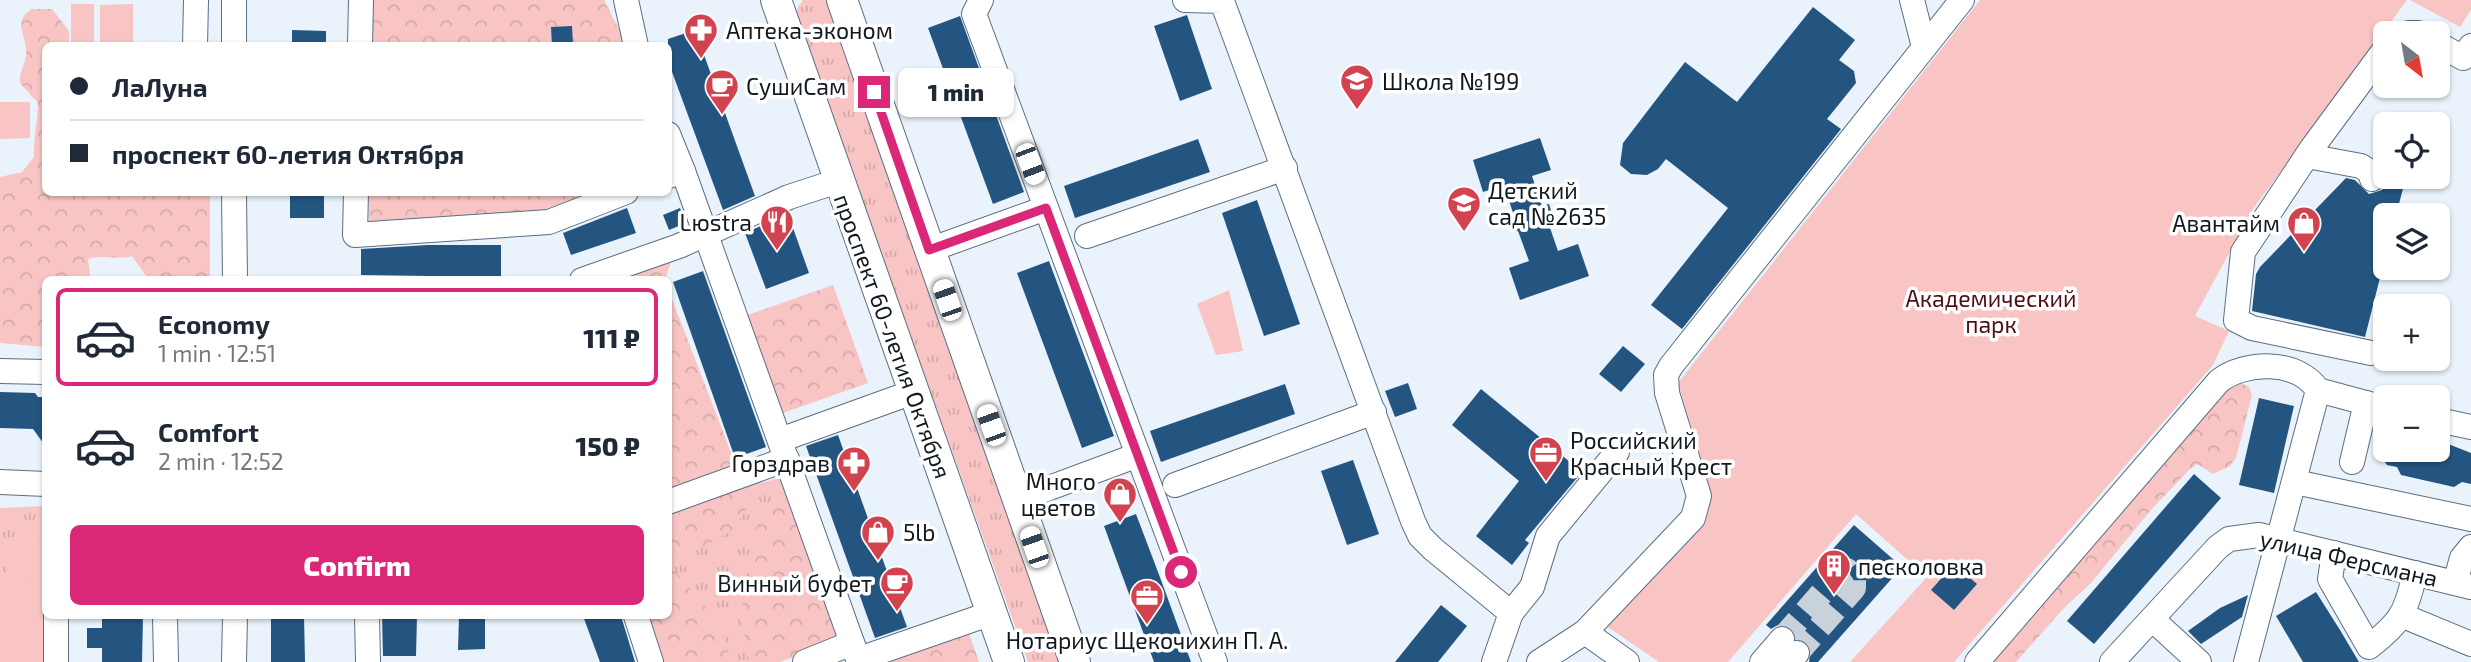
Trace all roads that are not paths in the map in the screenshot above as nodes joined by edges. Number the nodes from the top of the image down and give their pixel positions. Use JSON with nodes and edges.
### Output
{"nodes":[{"id":1,"x":196,"y":0,"type":"edge"},
{"id":2,"x":234,"y":0,"type":"edge"},
{"id":3,"x":361,"y":0,"type":"edge"},
{"id":4,"x":626,"y":0,"type":"edge"},
{"id":5,"x":842,"y":0,"type":"edge"},
{"id":6,"x":981,"y":0,"type":"edge"},
{"id":7,"x":1185,"y":0,"type":"edge"},
{"id":8,"x":1912,"y":0,"type":"edge"},
{"id":9,"x":1962,"y":0,"type":"edge"},
{"id":10,"x":779,"y":3,"type":"edge"},
{"id":11,"x":195,"y":42,"type":"edge"},
{"id":12,"x":234,"y":42,"type":"edge"},
{"id":13,"x":360,"y":42,"type":"edge"},
{"id":14,"x":635,"y":42,"type":"edge"},
{"id":15,"x":2471,"y":46,"type":"edge"},
{"id":16,"x":1924,"y":47,"type":"junction"},
{"id":17,"x":2450,"y":51,"type":"edge"},
{"id":18,"x":2373,"y":65,"type":"edge"},
{"id":19,"x":672,"y":154,"type":"edge"},
{"id":20,"x":2307,"y":156,"type":"junction"},
{"id":21,"x":1285,"y":168,"type":"junction"},
{"id":22,"x":676,"y":174,"type":"edge"},
{"id":23,"x":2372,"y":178,"type":"dead end"},
{"id":24,"x":838,"y":181,"type":"junction"},
{"id":25,"x":234,"y":196,"type":"edge"},
{"id":26,"x":356,"y":196,"type":"edge"},
{"id":27,"x":616,"y":196,"type":"edge"},
{"id":28,"x":1046,"y":208,"type":"junction"},
{"id":29,"x":707,"y":235,"type":"junction"},
{"id":30,"x":1087,"y":236,"type":"dead end"},
{"id":31,"x":929,"y":250,"type":"junction"},
{"id":32,"x":235,"y":276,"type":"edge"},
{"id":33,"x":593,"y":276,"type":"edge"},
{"id":34,"x":2371,"y":353,"type":"dead end"},
{"id":35,"x":0,"y":372,"type":"edge"},
{"id":36,"x":42,"y":372,"type":"edge"},
{"id":37,"x":2318,"y":390,"type":"junction"},
{"id":38,"x":913,"y":392,"type":"junction"},
{"id":39,"x":2373,"y":405,"type":"edge"},
{"id":40,"x":2373,"y":411,"type":"edge"},
{"id":41,"x":1374,"y":412,"type":"junction"},
{"id":42,"x":2450,"y":423,"type":"edge"},
{"id":43,"x":2471,"y":427,"type":"edge"},
{"id":44,"x":783,"y":450,"type":"junction"},
{"id":45,"x":1616,"y":452,"type":"dead end"},
{"id":46,"x":1138,"y":455,"type":"junction"},
{"id":47,"x":2352,"y":462,"type":"dead end"},
{"id":48,"x":0,"y":482,"type":"edge"},
{"id":49,"x":2295,"y":482,"type":"junction"},
{"id":50,"x":42,"y":484,"type":"edge"},
{"id":51,"x":1175,"y":485,"type":"dead end"},
{"id":52,"x":672,"y":500,"type":"edge"},
{"id":53,"x":1017,"y":500,"type":"junction"},
{"id":54,"x":2471,"y":519,"type":"edge"},
{"id":55,"x":2277,"y":539,"type":"junction"},
{"id":56,"x":2471,"y":547,"type":"edge"},
{"id":57,"x":2334,"y":553,"type":"junction"},
{"id":58,"x":2415,"y":573,"type":"junction"},
{"id":59,"x":2463,"y":585,"type":"edge"},
{"id":60,"x":992,"y":613,"type":"junction"},
{"id":61,"x":1511,"y":613,"type":"junction"},
{"id":62,"x":2401,"y":615,"type":"junction"},
{"id":63,"x":56,"y":619,"type":"edge"},
{"id":64,"x":165,"y":619,"type":"edge"},
{"id":65,"x":234,"y":619,"type":"edge"},
{"id":66,"x":367,"y":619,"type":"edge"},
{"id":67,"x":637,"y":619,"type":"edge"},
{"id":68,"x":2152,"y":619,"type":"junction"},
{"id":69,"x":1585,"y":632,"type":"junction"},
{"id":70,"x":2471,"y":644,"type":"edge"},
{"id":71,"x":1789,"y":651,"type":"tunnel mouth"},
{"id":72,"x":857,"y":655,"type":"edge"},
{"id":73,"x":56,"y":662,"type":"edge"},
{"id":74,"x":166,"y":662,"type":"edge"},
{"id":75,"x":234,"y":662,"type":"edge"},
{"id":76,"x":368,"y":662,"type":"edge"},
{"id":77,"x":651,"y":662,"type":"edge"},
{"id":78,"x":805,"y":662,"type":"edge"},
{"id":79,"x":1009,"y":662,"type":"edge"},
{"id":80,"x":1075,"y":662,"type":"edge"},
{"id":81,"x":1215,"y":662,"type":"edge"},
{"id":82,"x":1494,"y":662,"type":"edge"},
{"id":83,"x":1539,"y":662,"type":"edge"},
{"id":84,"x":1627,"y":662,"type":"edge"},
{"id":85,"x":1762,"y":662,"type":"edge"},
{"id":86,"x":1977,"y":662,"type":"edge"},
{"id":87,"x":2112,"y":662,"type":"edge"},
{"id":88,"x":2199,"y":662,"type":"edge"},
{"id":89,"x":2246,"y":662,"type":"edge"}],
"edges":[{"from":1,"to":11,"type":"street"},
{"from":2,"to":12,"type":"street"},
{"from":3,"to":13,"type":"street"},
{"from":4,"to":14,"type":"street"},
{"from":5,"to":31,"type":"main road"},
{"from":6,"to":28,"type":"street"},
{"from":7,"to":21,"type":"street"},
{"from":8,"to":16,"type":"street"},
{"from":9,"to":16,"type":"street"},
{"from":10,"to":24,"type":"main road","name":"проспект 60-летия Октября"},
{"from":15,"to":17,"type":"street"},
{"from":16,"to":69,"type":"street"},
{"from":18,"to":20,"type":"street"},
{"from":19,"to":22,"type":"street"},
{"from":20,"to":23,"type":"street"},
{"from":20,"to":34,"type":"street"},
{"from":21,"to":30,"type":"street"},
{"from":21,"to":41,"type":"street"},
{"from":22,"to":29,"type":"street"},
{"from":24,"to":29,"type":"street"},
{"from":24,"to":38,"type":"main road","name":"проспект 60-летия Октября"},
{"from":25,"to":32,"type":"street"},
{"from":26,"to":27,"type":"street"},
{"from":28,"to":31,"type":"street"},
{"from":28,"to":46,"type":"street"},
{"from":29,"to":33,"type":"street"},
{"from":29,"to":44,"type":"street"},
{"from":31,"to":53,"type":"main road"},
{"from":35,"to":36,"type":"street"},
{"from":37,"to":39,"type":"street"},
{"from":37,"to":49,"type":"street"},
{"from":37,"to":86,"type":"street"},
{"from":38,"to":44,"type":"street"},
{"from":38,"to":60,"type":"main road","name":"проспект 60-летия Октября"},
{"from":40,"to":47,"type":"street"},
{"from":41,"to":51,"type":"street"},
{"from":41,"to":61,"type":"street"},
{"from":42,"to":43,"type":"street"},
{"from":44,"to":52,"type":"street"},
{"from":44,"to":72,"type":"street"},
{"from":45,"to":61,"type":"street"},
{"from":46,"to":53,"type":"street"},
{"from":46,"to":81,"type":"street"},
{"from":48,"to":50,"type":"street"},
{"from":49,"to":54,"type":"street"},
{"from":49,"to":55,"type":"street"},
{"from":53,"to":80,"type":"main road"},
{"from":55,"to":57,"type":"street","name":"улица Ферсмана"},
{"from":55,"to":68,"type":"street","name":"улица Ферсмана"},
{"from":55,"to":89,"type":"street"},
{"from":56,"to":59,"type":"street"},
{"from":57,"to":58,"type":"street","name":"улица Ферсмана"},
{"from":57,"to":62,"type":"street"},
{"from":58,"to":59,"type":"street","name":"улица Ферсмана"},
{"from":58,"to":62,"type":"street"},
{"from":60,"to":72,"type":"street"},
{"from":60,"to":79,"type":"main road","name":"проспект 60-летия Октября"},
{"from":61,"to":82,"type":"street"},
{"from":62,"to":70,"type":"street"},
{"from":63,"to":73,"type":"street"},
{"from":64,"to":74,"type":"street"},
{"from":65,"to":75,"type":"street"},
{"from":66,"to":76,"type":"street"},
{"from":67,"to":77,"type":"street"},
{"from":68,"to":87,"type":"street","name":"улица Ферсмана"},
{"from":68,"to":88,"type":"street"},
{"from":69,"to":83,"type":"street"},
{"from":69,"to":84,"type":"street"},
{"from":71,"to":85,"type":"street"},
{"from":72,"to":78,"type":"street"}]}
